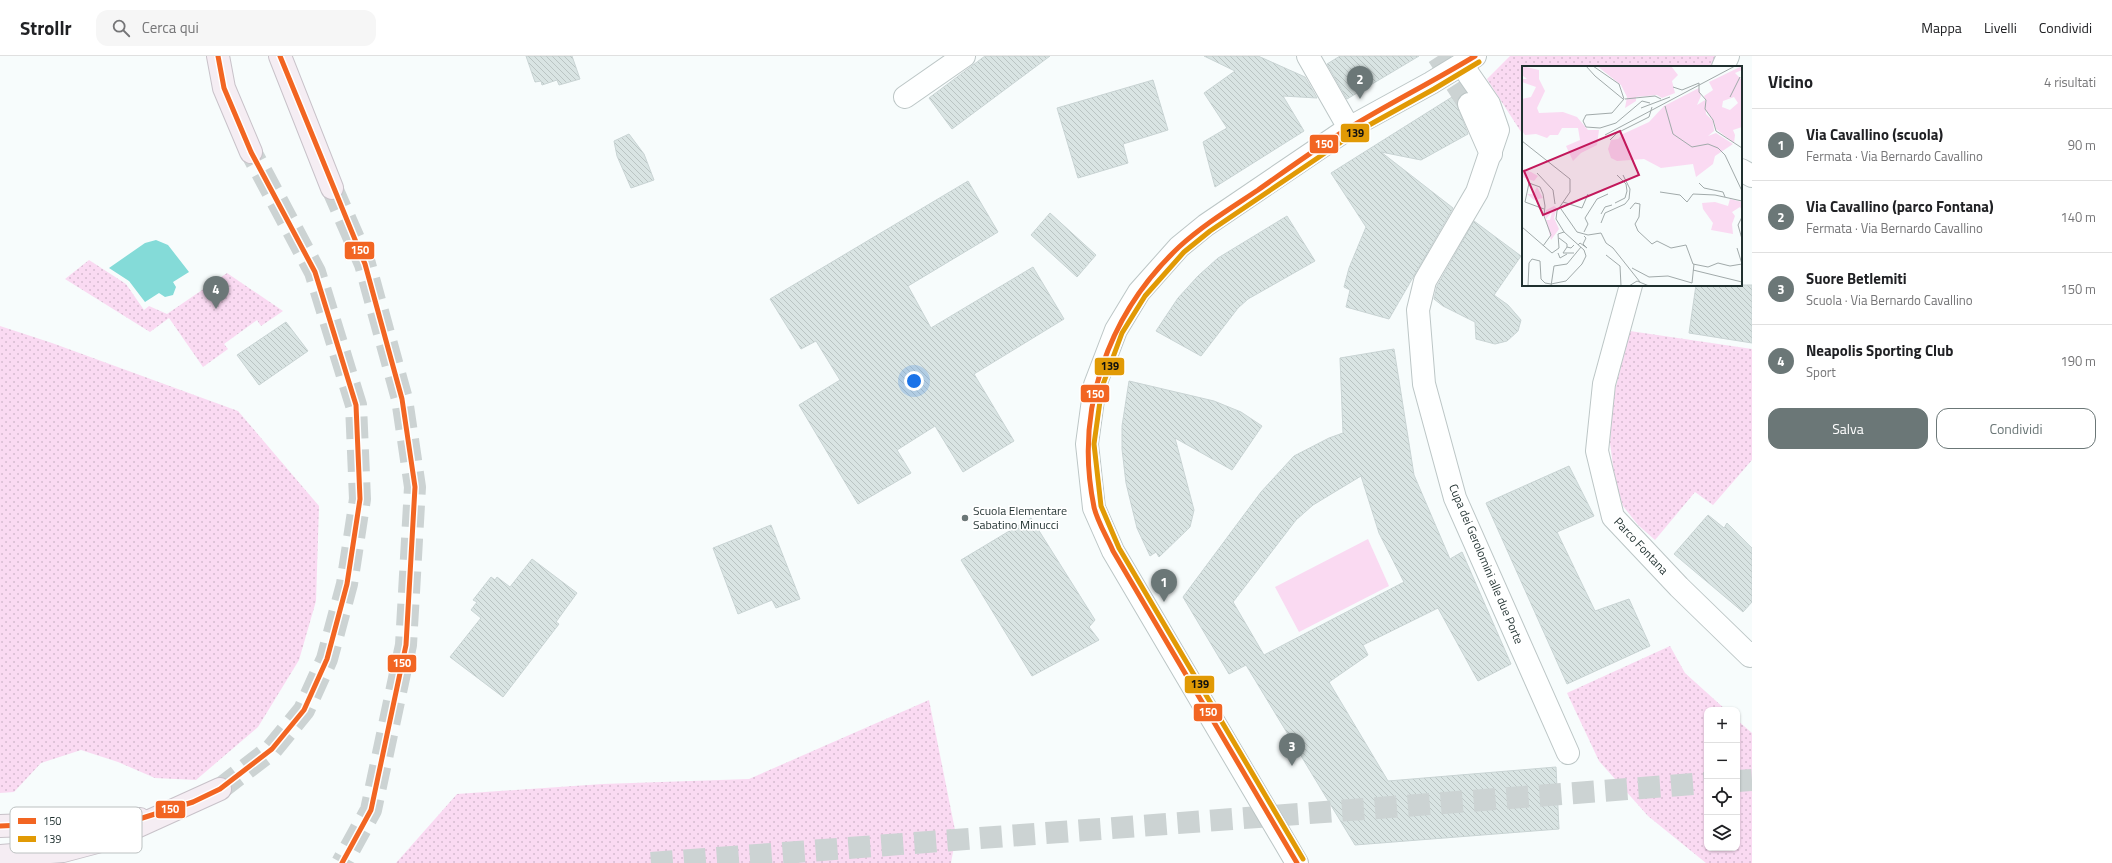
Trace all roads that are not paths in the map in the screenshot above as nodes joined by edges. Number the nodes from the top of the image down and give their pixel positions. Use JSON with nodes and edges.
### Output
{"nodes":[{"id":1,"x":218,"y":56,"type":"edge"},
{"id":2,"x":280,"y":56,"type":"edge"},
{"id":3,"x":964,"y":56,"type":"edge"},
{"id":4,"x":1308,"y":56,"type":"edge"},
{"id":5,"x":1728,"y":56,"type":"edge"},
{"id":6,"x":1468,"y":61,"type":"edge"},
{"id":7,"x":1723,"y":66,"type":"edge"},
{"id":8,"x":905,"y":97,"type":"dead end"},
{"id":9,"x":1469,"y":104,"type":"tunnel mouth"},
{"id":10,"x":1349,"y":128,"type":"junction"},
{"id":11,"x":251,"y":152,"type":"tunnel mouth"},
{"id":12,"x":1491,"y":154,"type":"junction"},
{"id":13,"x":1742,"y":171,"type":"edge"},
{"id":14,"x":1752,"y":176,"type":"edge"},
{"id":15,"x":332,"y":188,"type":"tunnel mouth"},
{"id":16,"x":1631,"y":286,"type":"edge"},
{"id":17,"x":1752,"y":653,"type":"edge"},
{"id":18,"x":1568,"y":753,"type":"dead end"},
{"id":19,"x":220,"y":789,"type":"tunnel mouth"},
{"id":20,"x":193,"y":802,"type":"junction"},
{"id":21,"x":142,"y":818,"type":"edge"},
{"id":22,"x":142,"y":825,"type":"edge"},
{"id":23,"x":0,"y":826,"type":"edge"},
{"id":24,"x":10,"y":826,"type":"edge"},
{"id":25,"x":38,"y":853,"type":"edge"},
{"id":26,"x":0,"y":856,"type":"edge"},
{"id":27,"x":1297,"y":863,"type":"edge"}],
"edges":[{"from":1,"to":11,"type":"highway"},
{"from":2,"to":15,"type":"highway"},
{"from":3,"to":8,"type":"street"},
{"from":4,"to":10,"type":"street"},
{"from":5,"to":7,"type":"street"},
{"from":6,"to":10,"type":"street"},
{"from":6,"to":12,"type":"street","name":"Cupa dei Gerolomini alle due Porte"},
{"from":9,"to":12,"type":"street"},
{"from":10,"to":27,"type":"street"},
{"from":12,"to":18,"type":"street","name":"Cupa dei Gerolomini alle due Porte"},
{"from":13,"to":14,"type":"street"},
{"from":16,"to":17,"type":"street","name":"Parco Fontana"},
{"from":19,"to":20,"type":"highway"},
{"from":20,"to":21,"type":"highway"},
{"from":20,"to":22,"type":"highway"},
{"from":23,"to":24,"type":"highway"},
{"from":25,"to":26,"type":"highway"}]}
